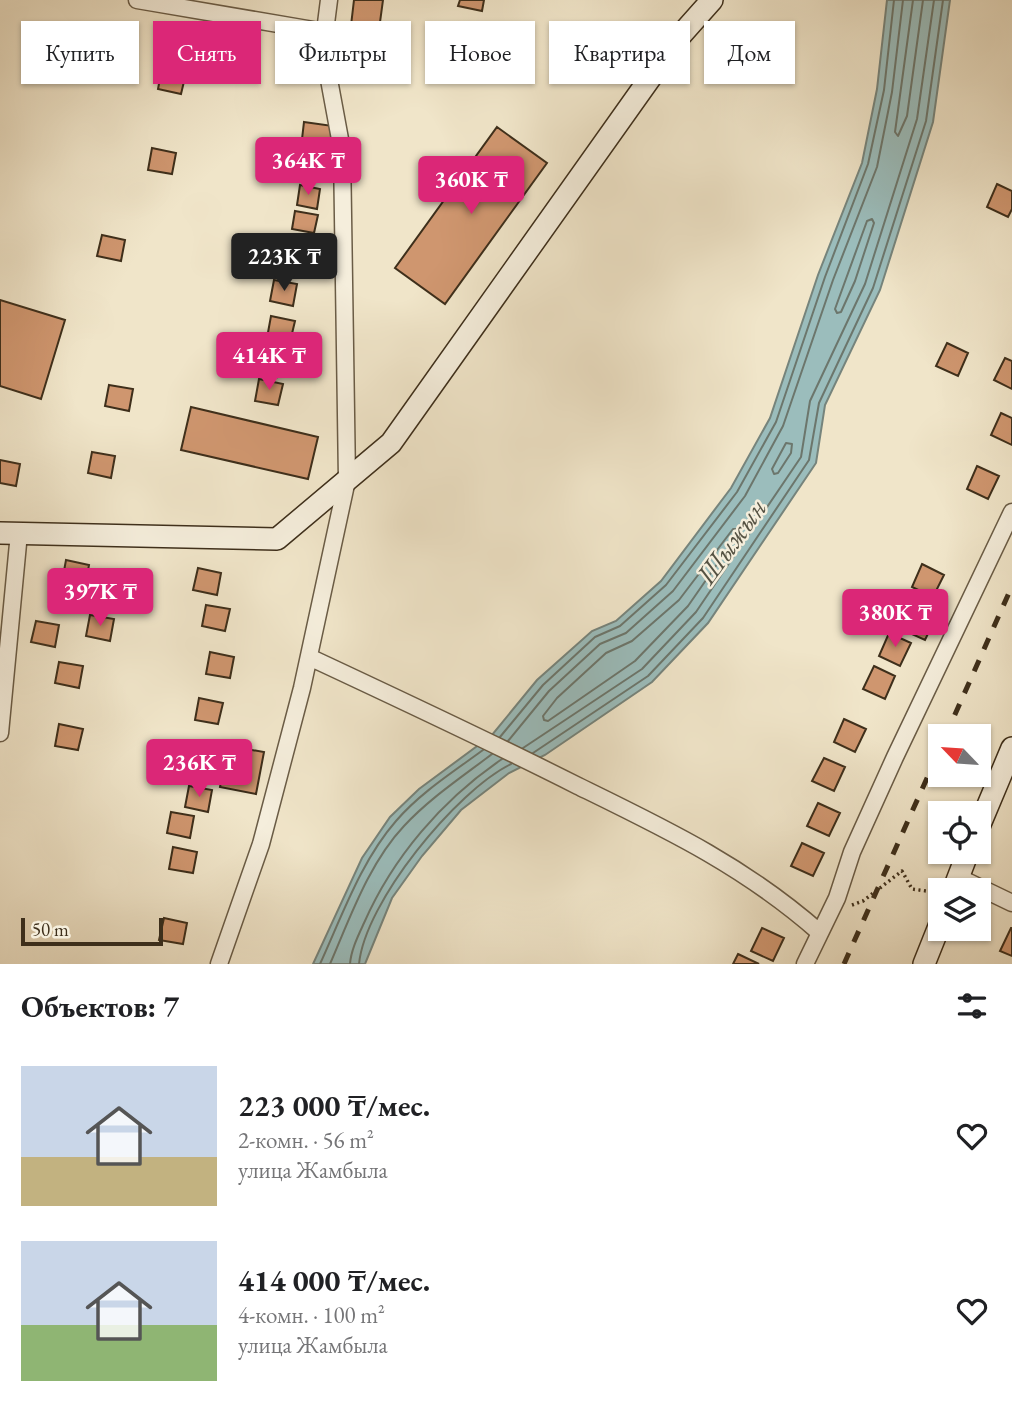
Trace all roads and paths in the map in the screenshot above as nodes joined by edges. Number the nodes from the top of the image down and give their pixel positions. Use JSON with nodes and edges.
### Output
{"nodes":[{"id":1,"x":136,"y":0,"type":"edge"},
{"id":2,"x":330,"y":0,"type":"edge"},
{"id":3,"x":712,"y":0,"type":"edge"},
{"id":4,"x":327,"y":21,"type":"edge"},
{"id":5,"x":275,"y":24,"type":"edge"},
{"id":6,"x":330,"y":84,"type":"edge"},
{"id":7,"x":347,"y":480,"type":"junction"},
{"id":8,"x":1012,"y":512,"type":"edge"},
{"id":9,"x":9,"y":533,"type":"edge"},
{"id":10,"x":309,"y":657,"type":"junction"},
{"id":11,"x":0,"y":733,"type":"edge"},
{"id":12,"x":1012,"y":748,"type":"edge"},
{"id":13,"x":990,"y":801,"type":"edge"},
{"id":14,"x":928,"y":890,"type":"edge"},
{"id":15,"x":991,"y":896,"type":"edge"},
{"id":16,"x":1012,"y":903,"type":"edge"},
{"id":17,"x":833,"y":907,"type":"junction"},
{"id":18,"x":819,"y":932,"type":"junction"},
{"id":19,"x":933,"y":941,"type":"edge"},
{"id":20,"x":219,"y":964,"type":"edge"},
{"id":21,"x":805,"y":964,"type":"edge"},
{"id":22,"x":924,"y":964,"type":"edge"}],
"edges":[{"from":1,"to":5,"type":"street"},
{"from":2,"to":4,"type":"street"},
{"from":3,"to":7,"type":"street"},
{"from":6,"to":7,"type":"street"},
{"from":7,"to":9,"type":"street"},
{"from":7,"to":10,"type":"street"},
{"from":8,"to":17,"type":"street"},
{"from":9,"to":11,"type":"street"},
{"from":10,"to":18,"type":"street"},
{"from":10,"to":20,"type":"street"},
{"from":12,"to":13,"type":"street"},
{"from":14,"to":17,"type":"path"},
{"from":15,"to":16,"type":"street"},
{"from":17,"to":18,"type":"street"},
{"from":18,"to":21,"type":"street"},
{"from":19,"to":22,"type":"street"}]}
